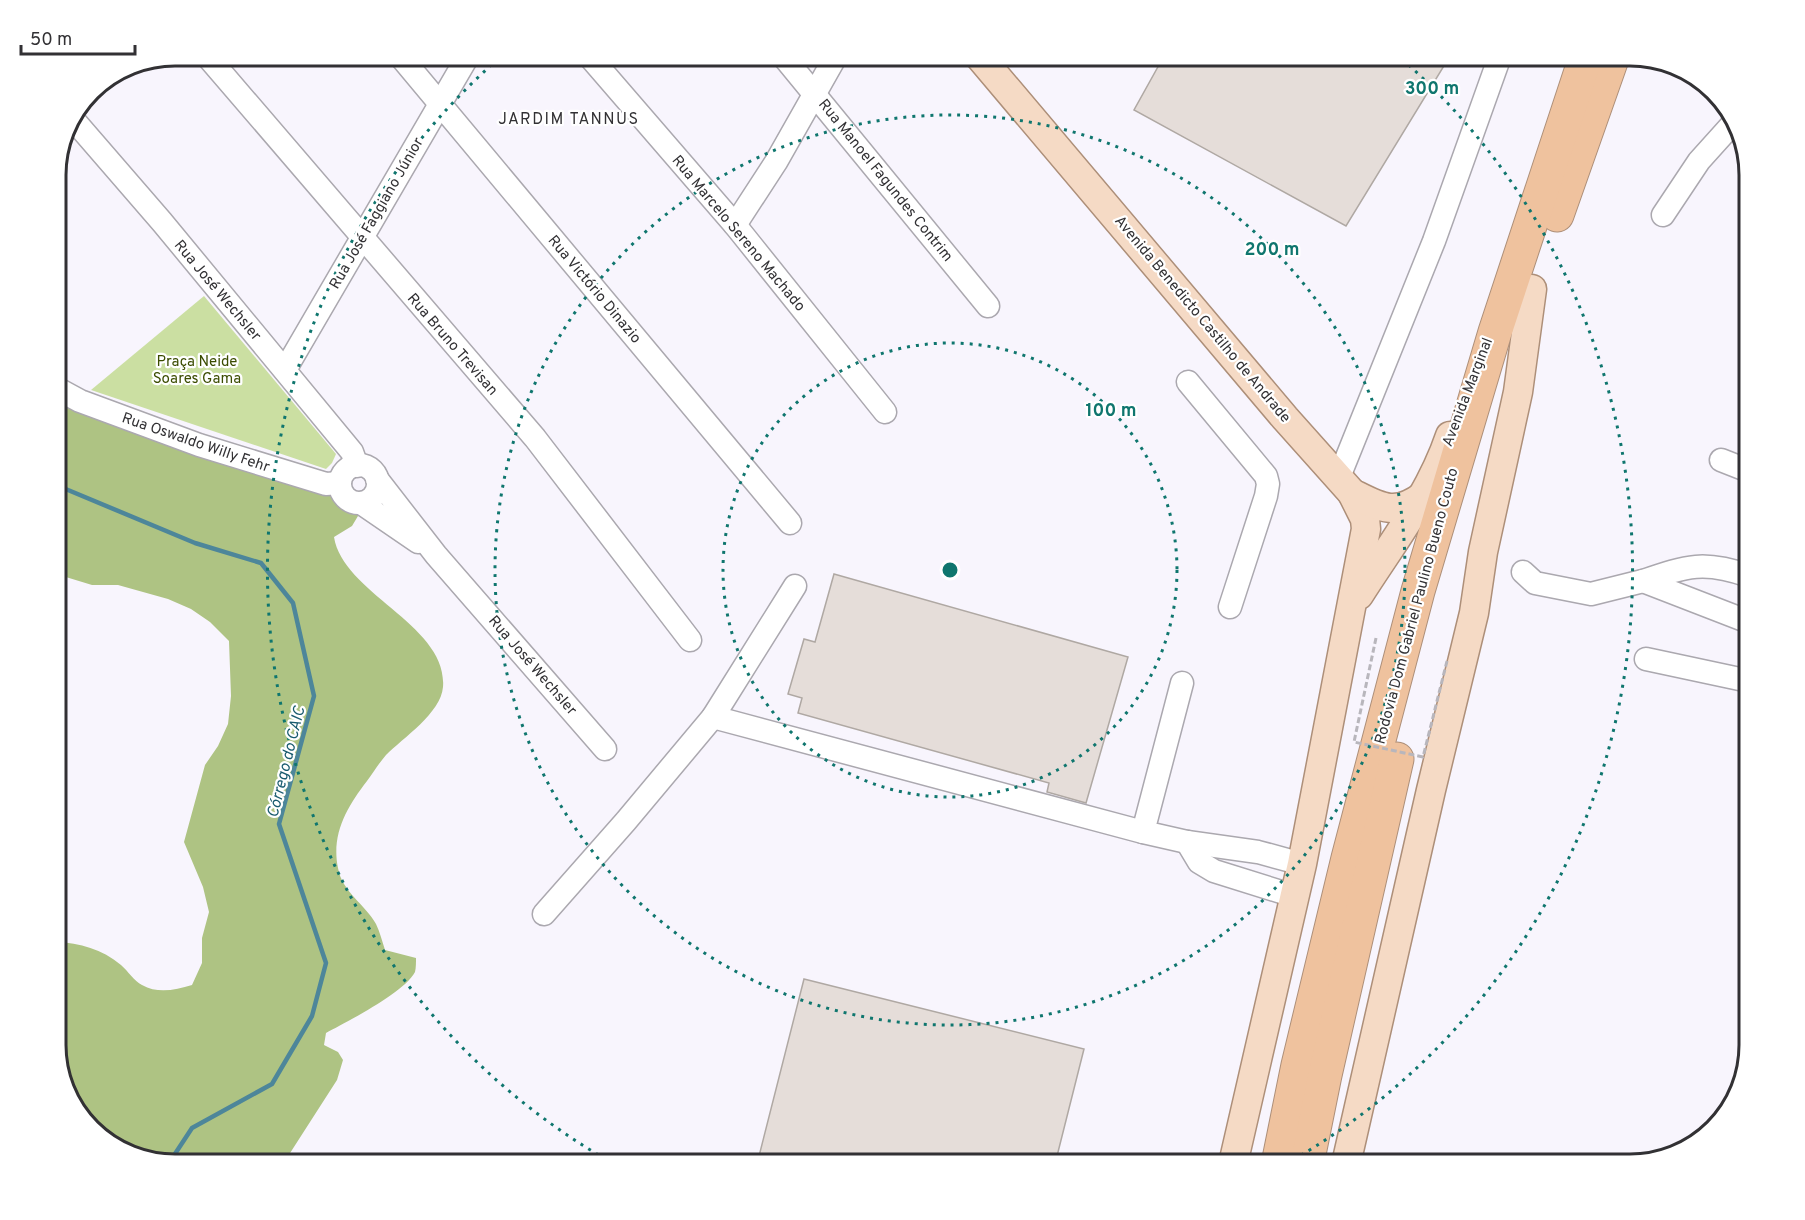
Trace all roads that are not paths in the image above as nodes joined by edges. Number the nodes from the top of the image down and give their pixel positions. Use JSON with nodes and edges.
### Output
{"nodes":[{"id":1,"x":216,"y":66,"type":"edge"},
{"id":2,"x":408,"y":66,"type":"edge"},
{"id":3,"x":462,"y":66,"type":"edge"},
{"id":4,"x":598,"y":66,"type":"edge"},
{"id":5,"x":792,"y":66,"type":"edge"},
{"id":6,"x":831,"y":66,"type":"edge"},
{"id":7,"x":987,"y":66,"type":"edge"},
{"id":8,"x":1496,"y":66,"type":"edge"},
{"id":9,"x":1583,"y":66,"type":"edge"},
{"id":10,"x":1609,"y":66,"type":"edge"},
{"id":11,"x":816,"y":93,"type":"junction"},
{"id":12,"x":439,"y":103,"type":"junction"},
{"id":13,"x":78,"y":125,"type":"edge"},
{"id":14,"x":1728,"y":128,"type":"edge"},
{"id":15,"x":1663,"y":215,"type":"dead end"},
{"id":16,"x":735,"y":225,"type":"junction"},
{"id":17,"x":363,"y":239,"type":"junction"},
{"id":18,"x":1519,"y":295,"type":"junction"},
{"id":19,"x":988,"y":306,"type":"dead end"},
{"id":20,"x":285,"y":370,"type":"junction"},
{"id":21,"x":1188,"y":382,"type":"dead end"},
{"id":22,"x":66,"y":393,"type":"edge"},
{"id":23,"x":885,"y":412,"type":"dead end"},
{"id":24,"x":1721,"y":460,"type":"dead end"},
{"id":25,"x":357,"y":466,"type":"junction"},
{"id":26,"x":1739,"y":467,"type":"edge"},
{"id":27,"x":377,"y":479,"type":"junction"},
{"id":28,"x":340,"y":483,"type":"junction"},
{"id":29,"x":1346,"y":485,"type":"junction"},
{"id":30,"x":1423,"y":496,"type":"junction"},
{"id":31,"x":361,"y":503,"type":"junction"},
{"id":32,"x":790,"y":523,"type":"dead end"},
{"id":33,"x":436,"y":555,"type":"junction"},
{"id":34,"x":1523,"y":572,"type":"dead end"},
{"id":35,"x":1739,"y":572,"type":"edge"},
{"id":36,"x":1643,"y":581,"type":"junction"},
{"id":37,"x":795,"y":586,"type":"dead end"},
{"id":38,"x":1352,"y":606,"type":"junction"},
{"id":39,"x":1230,"y":607,"type":"dead end"},
{"id":40,"x":1739,"y":618,"type":"edge"},
{"id":41,"x":690,"y":640,"type":"dead end"},
{"id":42,"x":1646,"y":659,"type":"dead end"},
{"id":43,"x":1739,"y":679,"type":"edge"},
{"id":44,"x":1182,"y":683,"type":"dead end"},
{"id":45,"x":713,"y":717,"type":"junction"},
{"id":46,"x":605,"y":749,"type":"dead end"},
{"id":47,"x":1143,"y":832,"type":"junction"},
{"id":48,"x":1187,"y":842,"type":"junction"},
{"id":49,"x":1302,"y":864,"type":"junction"},
{"id":50,"x":1294,"y":896,"type":"junction"},
{"id":51,"x":544,"y":914,"type":"dead end"},
{"id":52,"x":1235,"y":1154,"type":"edge"},
{"id":53,"x":1280,"y":1154,"type":"edge"},
{"id":54,"x":1309,"y":1154,"type":"edge"},
{"id":55,"x":1348,"y":1154,"type":"edge"}],
"edges":[{"from":1,"to":17,"type":"street","name":"Rua Bruno Trevisan"},
{"from":2,"to":12,"type":"street","name":"Rua Victório Dinazio"},
{"from":3,"to":12,"type":"street","name":"Rua José Faggiano Júnior"},
{"from":4,"to":16,"type":"street","name":"Rua Marcelo Sereno Machado"},
{"from":5,"to":11,"type":"street","name":"Rua Manoel Fagundes Contrim"},
{"from":6,"to":11,"type":"street"},
{"from":7,"to":29,"type":"main road","name":"Avenida Benedicto Castilho de Andrade"},
{"from":8,"to":29,"type":"street"},
{"from":9,"to":18,"type":"highway","name":"Rodovia Dom Gabriel Paulino Bueno Couto"},
{"from":10,"to":18,"type":"highway","name":"Rodovia Dom Gabriel Paulino Bueno Couto"},
{"from":11,"to":16,"type":"street"},
{"from":11,"to":19,"type":"street","name":"Rua Manoel Fagundes Contrim"},
{"from":12,"to":17,"type":"street","name":"Rua José Faggiano Júnior"},
{"from":12,"to":32,"type":"street","name":"Rua Victório Dinazio"},
{"from":13,"to":20,"type":"street","name":"Rua José Wechsler"},
{"from":14,"to":15,"type":"street"},
{"from":16,"to":23,"type":"street","name":"Rua Marcelo Sereno Machado"},
{"from":17,"to":20,"type":"street","name":"Rua José Faggiano Júnior"},
{"from":17,"to":41,"type":"street","name":"Rua Bruno Trevisan"},
{"from":18,"to":30,"type":"main road","name":"Avenida Marginal"},
{"from":18,"to":53,"type":"highway","name":"Rodovia Dom Gabriel Paulino Bueno Couto"},
{"from":18,"to":54,"type":"highway","name":"Rodovia Dom Gabriel Paulino Bueno Couto"},
{"from":18,"to":55,"type":"main road"},
{"from":20,"to":25,"type":"street","name":"Rua José Wechsler"},
{"from":21,"to":39,"type":"street"},
{"from":22,"to":28,"type":"street","name":"Rua Oswaldo Willy Fehr"},
{"from":24,"to":26,"type":"street"},
{"from":25,"to":27,"type":"street"},
{"from":25,"to":28,"type":"street"},
{"from":27,"to":31,"type":"street"},
{"from":27,"to":33,"type":"street","name":"Rua José Wechsler"},
{"from":28,"to":31,"type":"street"},
{"from":29,"to":30,"type":"main road"},
{"from":29,"to":38,"type":"main road","name":"Avenida Benedicto Castilho de Andrade"},
{"from":30,"to":38,"type":"main road","name":"Avenida Marginal"},
{"from":31,"to":33,"type":"street","name":"Rua José Wechsler"},
{"from":33,"to":46,"type":"street","name":"Rua José Wechsler"},
{"from":34,"to":36,"type":"street"},
{"from":35,"to":36,"type":"street"},
{"from":36,"to":40,"type":"street"},
{"from":37,"to":45,"type":"street"},
{"from":38,"to":49,"type":"main road","name":"Avenida Benedicto Castilho de Andrade"},
{"from":42,"to":43,"type":"street"},
{"from":44,"to":47,"type":"street"},
{"from":45,"to":47,"type":"street"},
{"from":45,"to":51,"type":"street"},
{"from":47,"to":48,"type":"street"},
{"from":48,"to":49,"type":"street"},
{"from":48,"to":50,"type":"street"},
{"from":49,"to":50,"type":"main road","name":"Avenida Benedicto Castilho de Andrade"},
{"from":50,"to":52,"type":"main road","name":"Avenida Benedicto Castilho de Andrade"}]}
